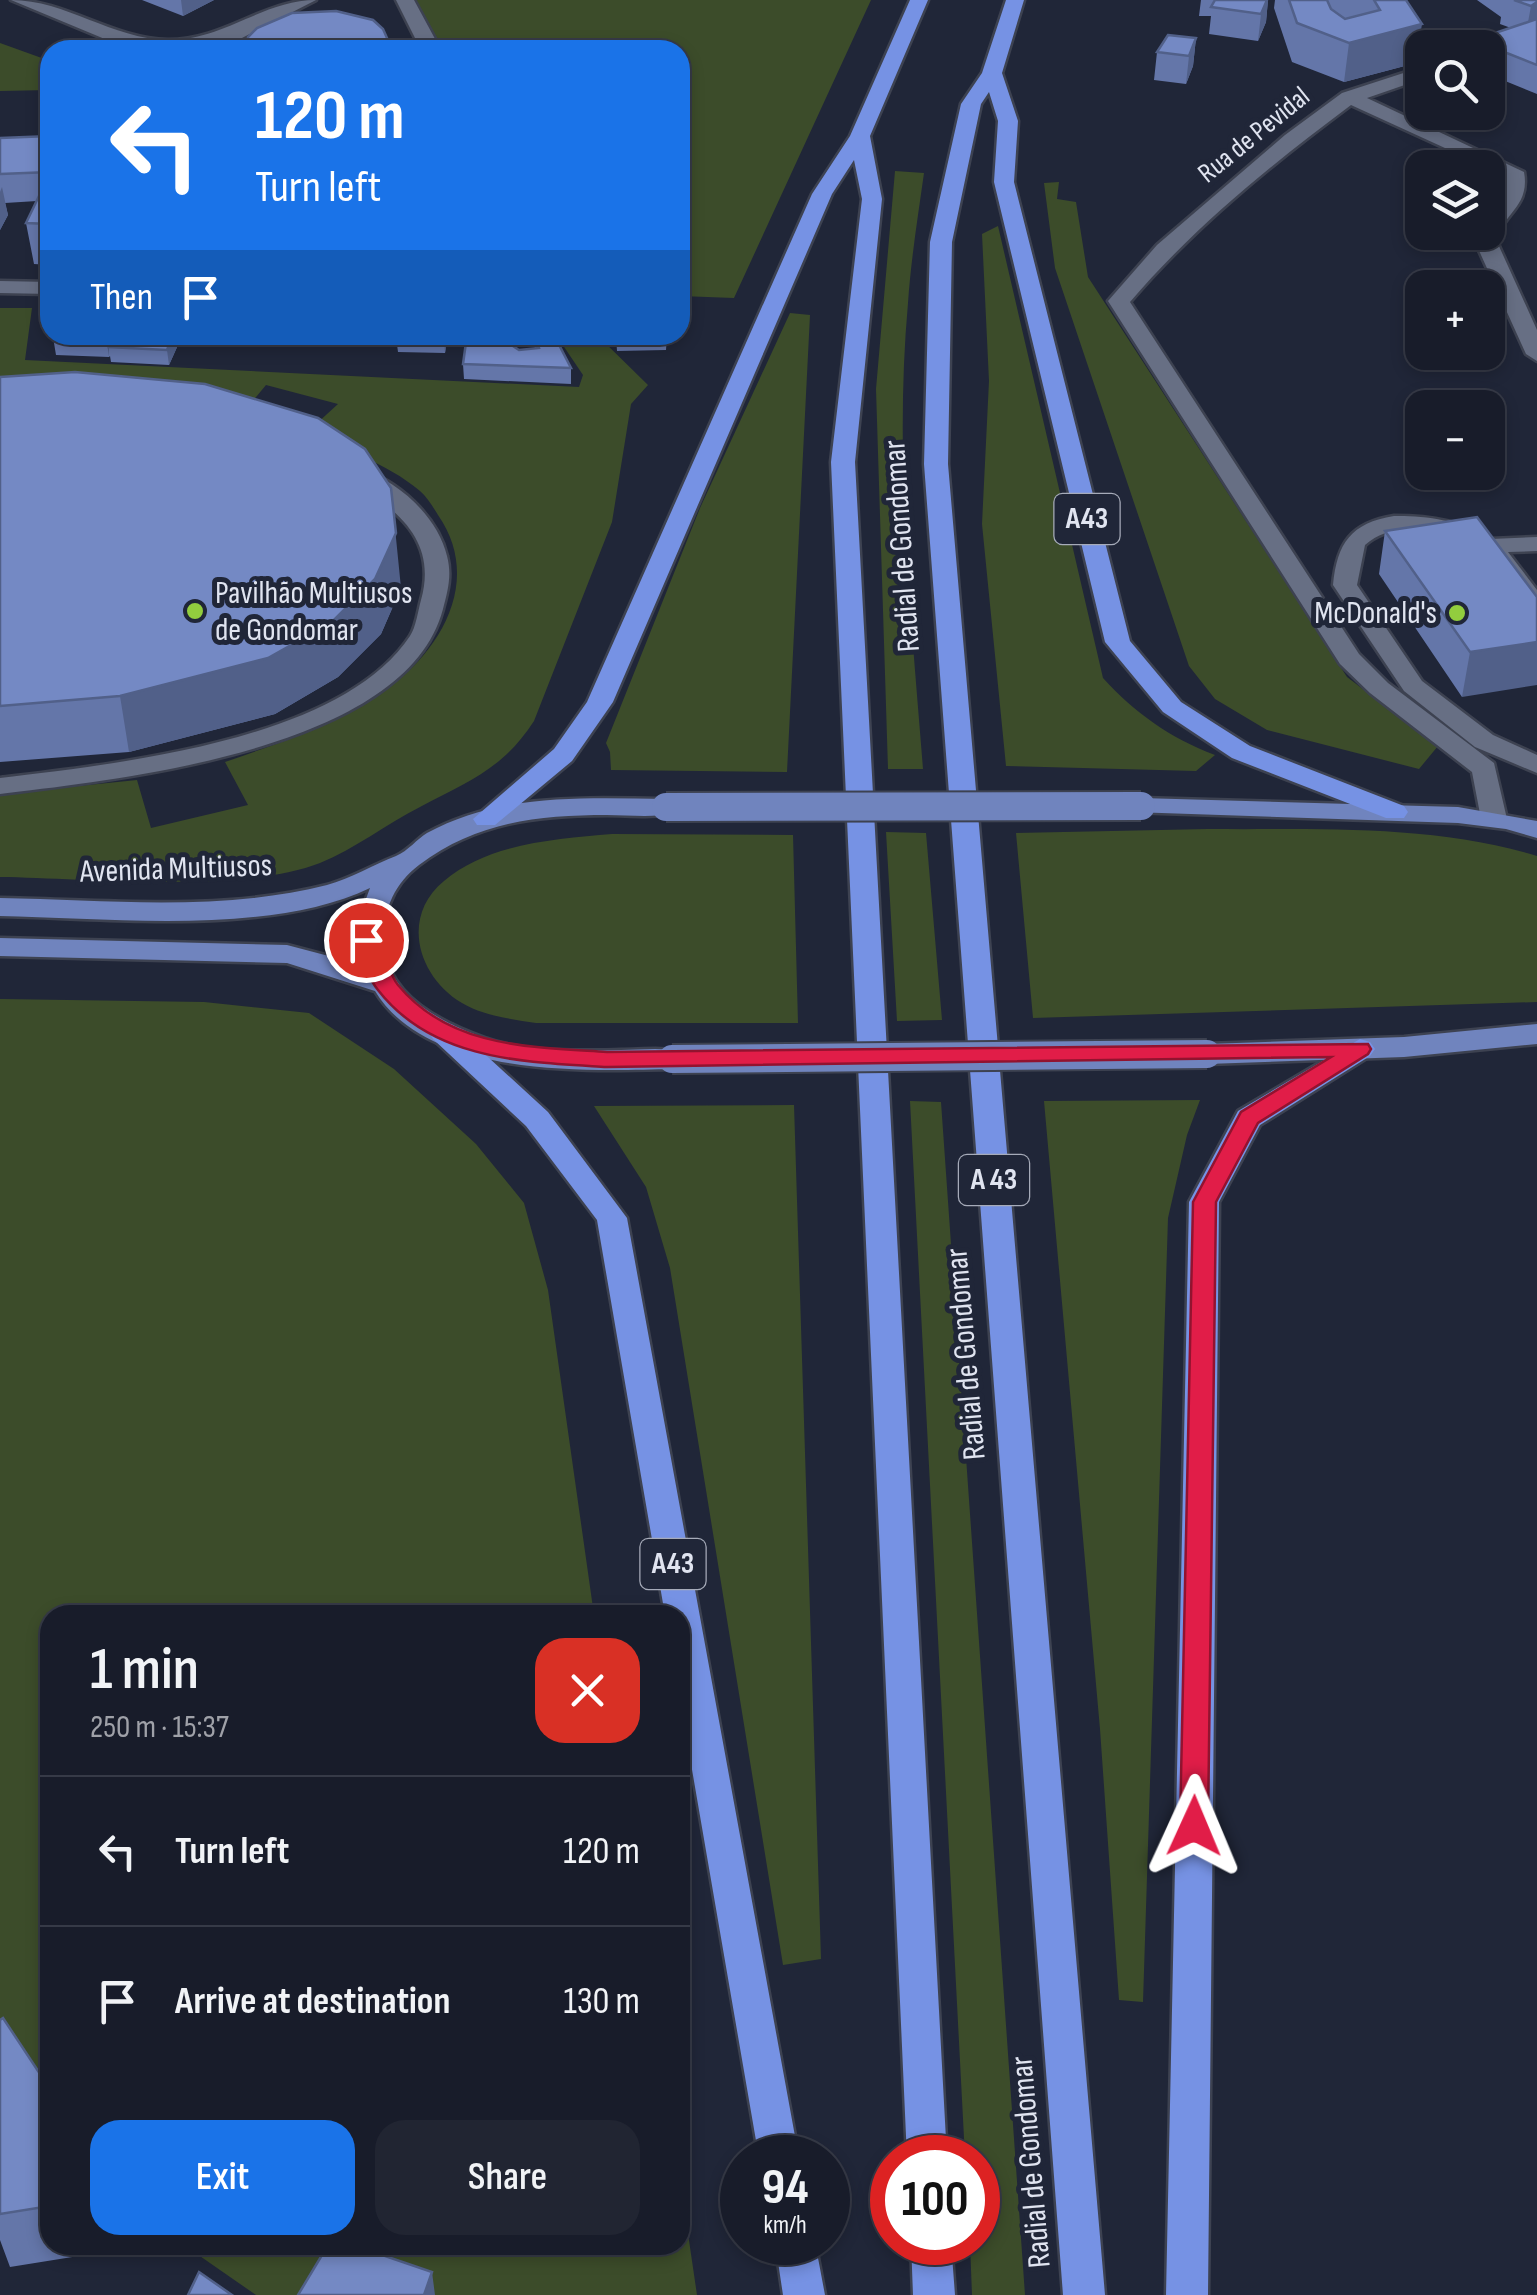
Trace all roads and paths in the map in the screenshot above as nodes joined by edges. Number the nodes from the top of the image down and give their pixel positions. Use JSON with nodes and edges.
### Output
{"nodes":[{"id":1,"x":20,"y":0,"type":"edge"},
{"id":2,"x":307,"y":0,"type":"edge"},
{"id":3,"x":405,"y":0,"type":"edge"},
{"id":4,"x":918,"y":0,"type":"edge"},
{"id":5,"x":1015,"y":0,"type":"edge"},
{"id":6,"x":120,"y":40,"type":"edge"},
{"id":7,"x":216,"y":40,"type":"edge"},
{"id":8,"x":426,"y":40,"type":"edge"},
{"id":9,"x":992,"y":72,"type":"junction"},
{"id":10,"x":1405,"y":79,"type":"edge"},
{"id":11,"x":1349,"y":97,"type":"junction"},
{"id":12,"x":860,"y":136,"type":"junction"},
{"id":13,"x":1526,"y":186,"type":"edge"},
{"id":14,"x":1505,"y":212,"type":"edge"},
{"id":15,"x":1490,"y":250,"type":"edge"},
{"id":16,"x":0,"y":288,"type":"edge"},
{"id":17,"x":40,"y":288,"type":"edge"},
{"id":18,"x":1537,"y":354,"type":"edge"},
{"id":19,"x":340,"y":466,"type":"edge"},
{"id":20,"x":1482,"y":542,"type":"junction"},
{"id":21,"x":1537,"y":544,"type":"edge"},
{"id":22,"x":1537,"y":607,"type":"edge"},
{"id":23,"x":1537,"y":765,"type":"edge"},
{"id":24,"x":0,"y":786,"type":"edge"},
{"id":25,"x":1395,"y":812,"type":"junction"},
{"id":26,"x":486,"y":819,"type":"junction"},
{"id":27,"x":1520,"y":823,"type":"edge"},
{"id":28,"x":405,"y":858,"type":"junction"},
{"id":29,"x":0,"y":907,"type":"edge"},
{"id":30,"x":0,"y":946,"type":"edge"},
{"id":31,"x":385,"y":984,"type":"junction"},
{"id":32,"x":443,"y":1032,"type":"junction"},
{"id":33,"x":1537,"y":1034,"type":"edge"},
{"id":34,"x":1360,"y":1049,"type":"junction"},
{"id":35,"x":681,"y":1605,"type":"edge"},
{"id":36,"x":690,"y":1657,"type":"edge"},
{"id":37,"x":775,"y":2135,"type":"edge"},
{"id":38,"x":926,"y":2135,"type":"edge"},
{"id":39,"x":798,"y":2265,"type":"edge"},
{"id":40,"x":932,"y":2265,"type":"edge"},
{"id":41,"x":804,"y":2295,"type":"edge"},
{"id":42,"x":934,"y":2295,"type":"edge"},
{"id":43,"x":1084,"y":2295,"type":"edge"},
{"id":44,"x":1187,"y":2295,"type":"edge"}],
"edges":[{"from":1,"to":6,"type":"street"},
{"from":2,"to":7,"type":"street"},
{"from":3,"to":8,"type":"street"},
{"from":4,"to":12,"type":"highway"},
{"from":5,"to":9,"type":"highway","name":"Radial de Gondomar","number":"A 43"},
{"from":9,"to":25,"type":"highway","number":"A43"},
{"from":9,"to":43,"type":"highway","name":"Radial de Gondomar","number":"A 43"},
{"from":10,"to":11,"type":"street","name":"Rua de Pevidal"},
{"from":11,"to":13,"type":"street"},
{"from":11,"to":27,"type":"street","name":"Rua de Pevidal"},
{"from":12,"to":26,"type":"highway"},
{"from":12,"to":38,"type":"highway","name":"Radial de Gondomar"},
{"from":13,"to":14,"type":"street"},
{"from":15,"to":18,"type":"street"},
{"from":16,"to":17,"type":"street"},
{"from":19,"to":24,"type":"street"},
{"from":20,"to":21,"type":"street"},
{"from":20,"to":22,"type":"street"},
{"from":20,"to":23,"type":"street"},
{"from":25,"to":26,"type":"main road","name":"Avenida Multiusos","bridge":true},
{"from":25,"to":27,"type":"main road","name":"Avenida Multiusos"},
{"from":26,"to":28,"type":"main road","name":"Avenida Multiusos"},
{"from":28,"to":29,"type":"main road","name":"Avenida Multiusos"},
{"from":28,"to":31,"type":"main road"},
{"from":30,"to":31,"type":"main road"},
{"from":31,"to":32,"type":"main road"},
{"from":32,"to":34,"type":"main road","bridge":true},
{"from":32,"to":35,"type":"highway","number":"A43"},
{"from":33,"to":34,"type":"main road"},
{"from":34,"to":44,"type":"highway"},
{"from":36,"to":37,"type":"highway","number":"A43"},
{"from":39,"to":41,"type":"highway"},
{"from":40,"to":42,"type":"highway"}]}
